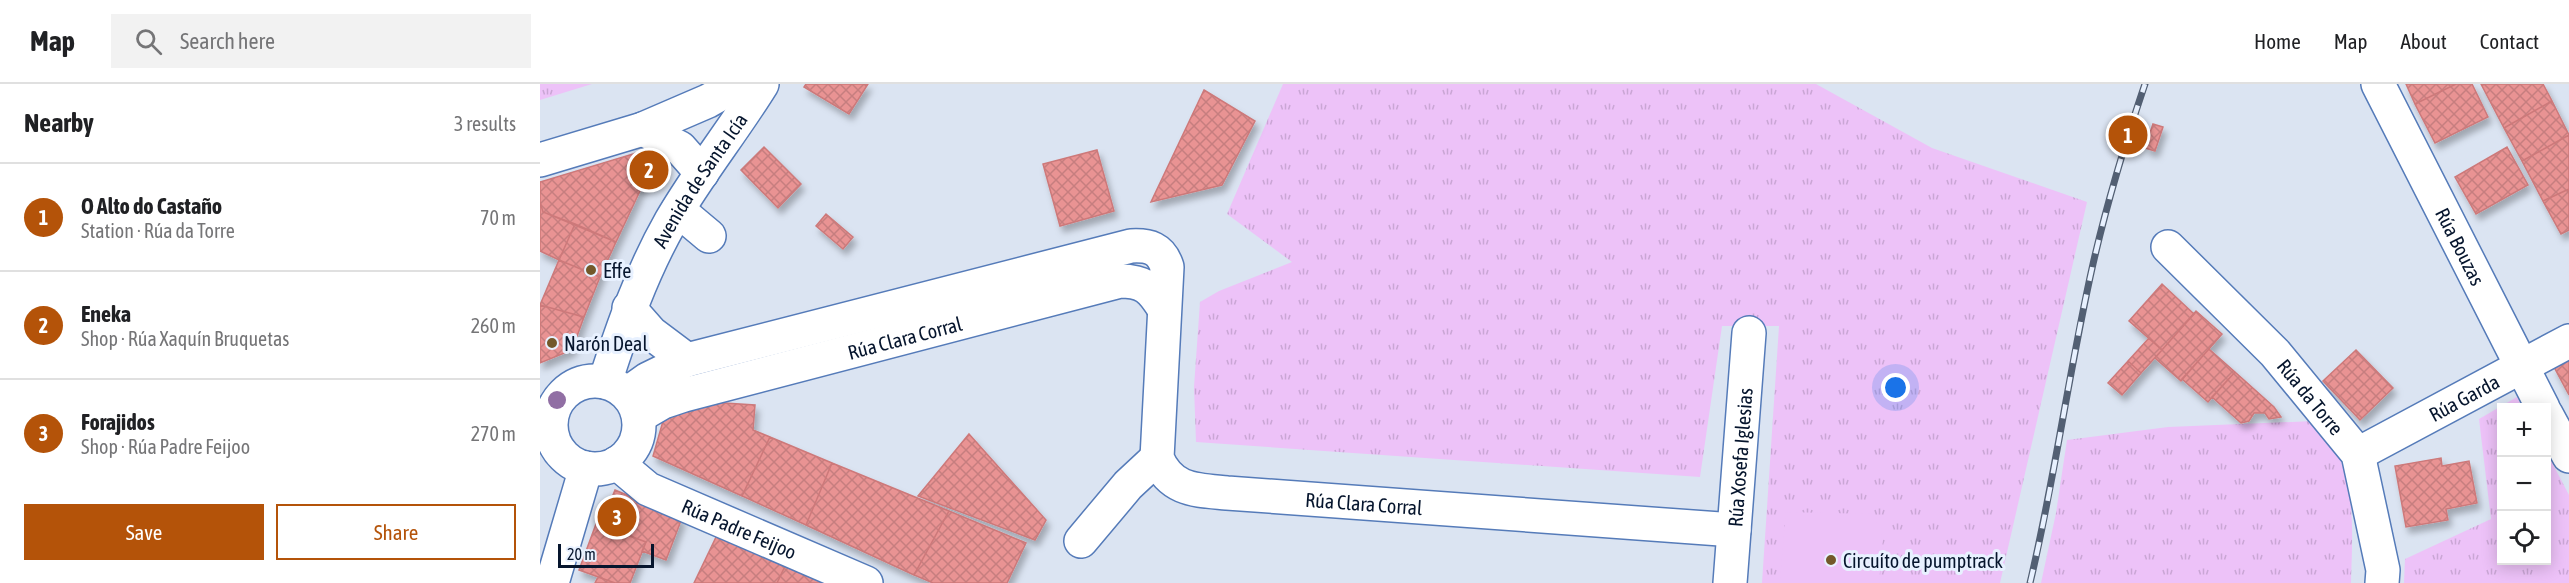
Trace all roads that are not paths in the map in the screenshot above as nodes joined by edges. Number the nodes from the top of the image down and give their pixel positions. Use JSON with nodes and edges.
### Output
{"nodes":[{"id":1,"x":738,"y":84,"type":"edge"},
{"id":2,"x":762,"y":84,"type":"edge"},
{"id":3,"x":2378,"y":84,"type":"edge"},
{"id":4,"x":643,"y":129,"type":"junction"},
{"id":5,"x":540,"y":160,"type":"edge"},
{"id":6,"x":702,"y":173,"type":"junction"},
{"id":7,"x":678,"y":210,"type":"junction"},
{"id":8,"x":709,"y":236,"type":"dead end"},
{"id":9,"x":2168,"y":247,"type":"dead end"},
{"id":10,"x":1163,"y":307,"type":"junction"},
{"id":11,"x":629,"y":308,"type":"junction"},
{"id":12,"x":1749,"y":333,"type":"dead end"},
{"id":13,"x":2569,"y":341,"type":"edge"},
{"id":14,"x":687,"y":360,"type":"junction"},
{"id":15,"x":2521,"y":367,"type":"junction"},
{"id":16,"x":551,"y":395,"type":"edge"},
{"id":17,"x":624,"y":397,"type":"junction"},
{"id":18,"x":2540,"y":403,"type":"edge"},
{"id":19,"x":2551,"y":422,"type":"edge"},
{"id":20,"x":2358,"y":454,"type":"junction"},
{"id":21,"x":2569,"y":456,"type":"edge"},
{"id":22,"x":1157,"y":458,"type":"junction"},
{"id":23,"x":577,"y":460,"type":"edge"},
{"id":24,"x":1734,"y":530,"type":"junction"},
{"id":25,"x":1082,"y":541,"type":"dead end"},
{"id":26,"x":552,"y":583,"type":"edge"},
{"id":27,"x":866,"y":583,"type":"edge"},
{"id":28,"x":1730,"y":583,"type":"edge"},
{"id":29,"x":2382,"y":583,"type":"edge"}],
"edges":[{"from":1,"to":4,"type":"street"},
{"from":2,"to":6,"type":"street","name":"Avenida de Santa Icía"},
{"from":3,"to":15,"type":"street","name":"Rúa Bouzas"},
{"from":4,"to":5,"type":"street"},
{"from":4,"to":6,"type":"street"},
{"from":6,"to":7,"type":"street","name":"Avenida de Santa Icía"},
{"from":7,"to":8,"type":"street"},
{"from":7,"to":11,"type":"street","name":"Avenida de Santa Icía"},
{"from":9,"to":20,"type":"street","name":"Rúa da Torre"},
{"from":10,"to":14,"type":"street","name":"Rúa Clara Corral"},
{"from":10,"to":17,"type":"street","name":"Rúa Clara Corral"},
{"from":10,"to":22,"type":"street","name":"Rúa Clara Corral"},
{"from":11,"to":14,"type":"street"},
{"from":11,"to":17,"type":"street","name":"Avenida de Santa Icía"},
{"from":12,"to":24,"type":"street","name":"Rúa Xosefa Iglesias"},
{"from":13,"to":15,"type":"street","name":"Rúa Garda"},
{"from":14,"to":17,"type":"street","name":"Rúa Clara Corral"},
{"from":15,"to":18,"type":"street","name":"Rúa Bouzas"},
{"from":15,"to":20,"type":"street","name":"Rúa Garda"},
{"from":16,"to":17,"type":"street"},
{"from":16,"to":23,"type":"street"},
{"from":17,"to":23,"type":"street"},
{"from":19,"to":21,"type":"street"},
{"from":20,"to":29,"type":"street","name":"Rúa da Torre"},
{"from":22,"to":24,"type":"street","name":"Rúa Clara Corral"},
{"from":22,"to":25,"type":"street"},
{"from":23,"to":26,"type":"street"},
{"from":23,"to":27,"type":"street","name":"Rúa Padre Feijoo"},
{"from":24,"to":28,"type":"street","name":"Rúa Xosefa Iglesias"}]}
